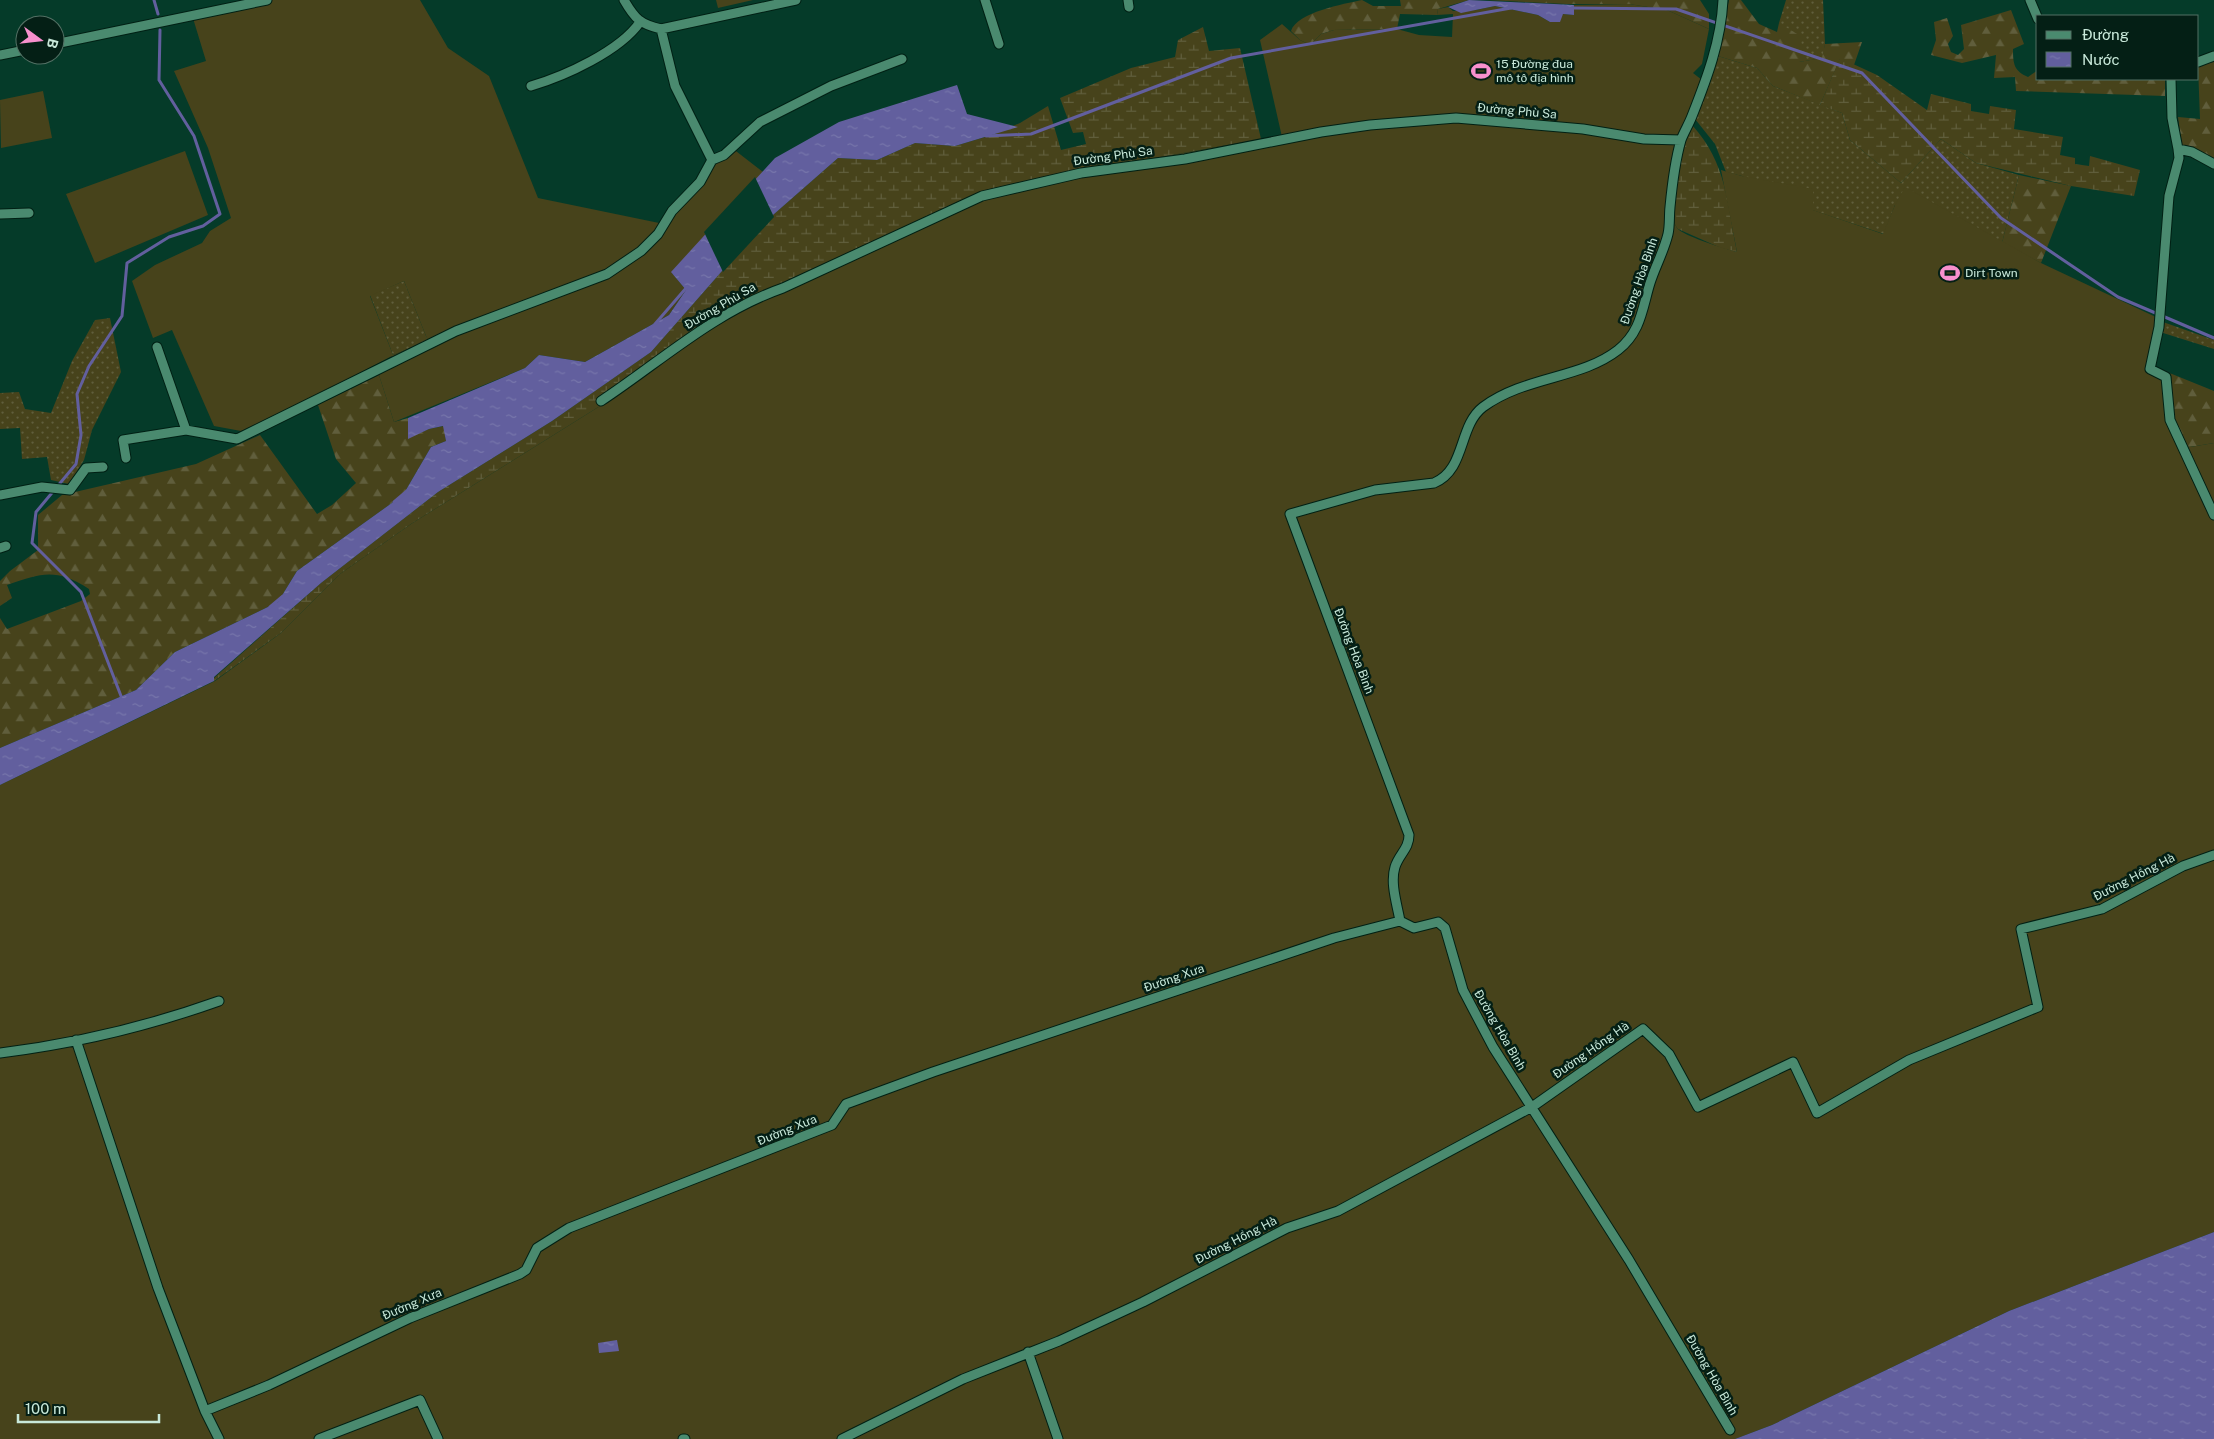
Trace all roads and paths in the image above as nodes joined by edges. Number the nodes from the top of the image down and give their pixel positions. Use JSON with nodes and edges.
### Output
{"nodes":[{"id":1,"x":267,"y":0,"type":"edge"},
{"id":2,"x":624,"y":0,"type":"edge"},
{"id":3,"x":796,"y":0,"type":"edge"},
{"id":4,"x":984,"y":0,"type":"edge"},
{"id":5,"x":1723,"y":0,"type":"edge"},
{"id":6,"x":2030,"y":0,"type":"edge"},
{"id":7,"x":2036,"y":15,"type":"edge"},
{"id":8,"x":640,"y":22,"type":"junction"},
{"id":9,"x":661,"y":29,"type":"junction"},
{"id":10,"x":65,"y":42,"type":"edge"},
{"id":11,"x":999,"y":44,"type":"dead end"},
{"id":12,"x":15,"y":52,"type":"edge"},
{"id":13,"x":0,"y":55,"type":"edge"},
{"id":14,"x":2214,"y":56,"type":"edge"},
{"id":15,"x":902,"y":59,"type":"dead end"},
{"id":16,"x":2199,"y":62,"type":"edge"},
{"id":17,"x":2170,"y":80,"type":"edge"},
{"id":18,"x":531,"y":86,"type":"dead end"},
{"id":19,"x":1681,"y":140,"type":"junction"},
{"id":20,"x":2178,"y":149,"type":"junction"},
{"id":21,"x":712,"y":160,"type":"junction"},
{"id":22,"x":2214,"y":164,"type":"edge"},
{"id":23,"x":29,"y":213,"type":"dead end"},
{"id":24,"x":0,"y":214,"type":"edge"},
{"id":25,"x":157,"y":347,"type":"dead end"},
{"id":26,"x":601,"y":401,"type":"dead end"},
{"id":27,"x":186,"y":430,"type":"junction"},
{"id":28,"x":126,"y":458,"type":"dead end"},
{"id":29,"x":103,"y":467,"type":"dead end"},
{"id":30,"x":0,"y":495,"type":"edge"},
{"id":31,"x":2214,"y":515,"type":"edge"},
{"id":32,"x":2214,"y":855,"type":"edge"},
{"id":33,"x":1400,"y":921,"type":"junction"},
{"id":34,"x":219,"y":1001,"type":"dead end"},
{"id":35,"x":76,"y":1040,"type":"junction"},
{"id":36,"x":0,"y":1053,"type":"edge"},
{"id":37,"x":1532,"y":1107,"type":"junction"},
{"id":38,"x":1028,"y":1352,"type":"junction"},
{"id":39,"x":206,"y":1411,"type":"junction"},
{"id":40,"x":1730,"y":1430,"type":"dead end"},
{"id":41,"x":220,"y":1439,"type":"edge"},
{"id":42,"x":319,"y":1439,"type":"edge"},
{"id":43,"x":438,"y":1439,"type":"edge"},
{"id":44,"x":842,"y":1439,"type":"edge"},
{"id":45,"x":1058,"y":1439,"type":"edge"}],
"edges":[{"from":1,"to":10,"type":"street"},
{"from":2,"to":8,"type":"street"},
{"from":3,"to":9,"type":"street"},
{"from":4,"to":11,"type":"street"},
{"from":5,"to":19,"type":"street","name":"Đường Hòa Bình"},
{"from":6,"to":7,"type":"street"},
{"from":8,"to":9,"type":"street"},
{"from":8,"to":18,"type":"street"},
{"from":9,"to":21,"type":"street"},
{"from":12,"to":13,"type":"street"},
{"from":14,"to":16,"type":"street"},
{"from":15,"to":21,"type":"street"},
{"from":17,"to":20,"type":"street"},
{"from":19,"to":26,"type":"street","name":"Đường Phù Sa"},
{"from":19,"to":33,"type":"street","name":"Đường Hòa Bình"},
{"from":20,"to":22,"type":"street"},
{"from":20,"to":31,"type":"street"},
{"from":21,"to":27,"type":"street"},
{"from":23,"to":24,"type":"street"},
{"from":25,"to":27,"type":"street"},
{"from":27,"to":28,"type":"street"},
{"from":29,"to":30,"type":"street"},
{"from":32,"to":37,"type":"street","name":"Đường Hồng Hà"},
{"from":33,"to":37,"type":"street","name":"Đường Hòa Bình"},
{"from":33,"to":39,"type":"street","name":"Đường Xưa"},
{"from":34,"to":35,"type":"street"},
{"from":35,"to":36,"type":"street"},
{"from":35,"to":39,"type":"street"},
{"from":37,"to":38,"type":"street","name":"Đường Hồng Hà"},
{"from":37,"to":40,"type":"street","name":"Đường Hòa Bình"},
{"from":38,"to":44,"type":"street","name":"Đường Hồng Hà"},
{"from":38,"to":45,"type":"street"},
{"from":39,"to":41,"type":"street"},
{"from":42,"to":43,"type":"street"}]}
